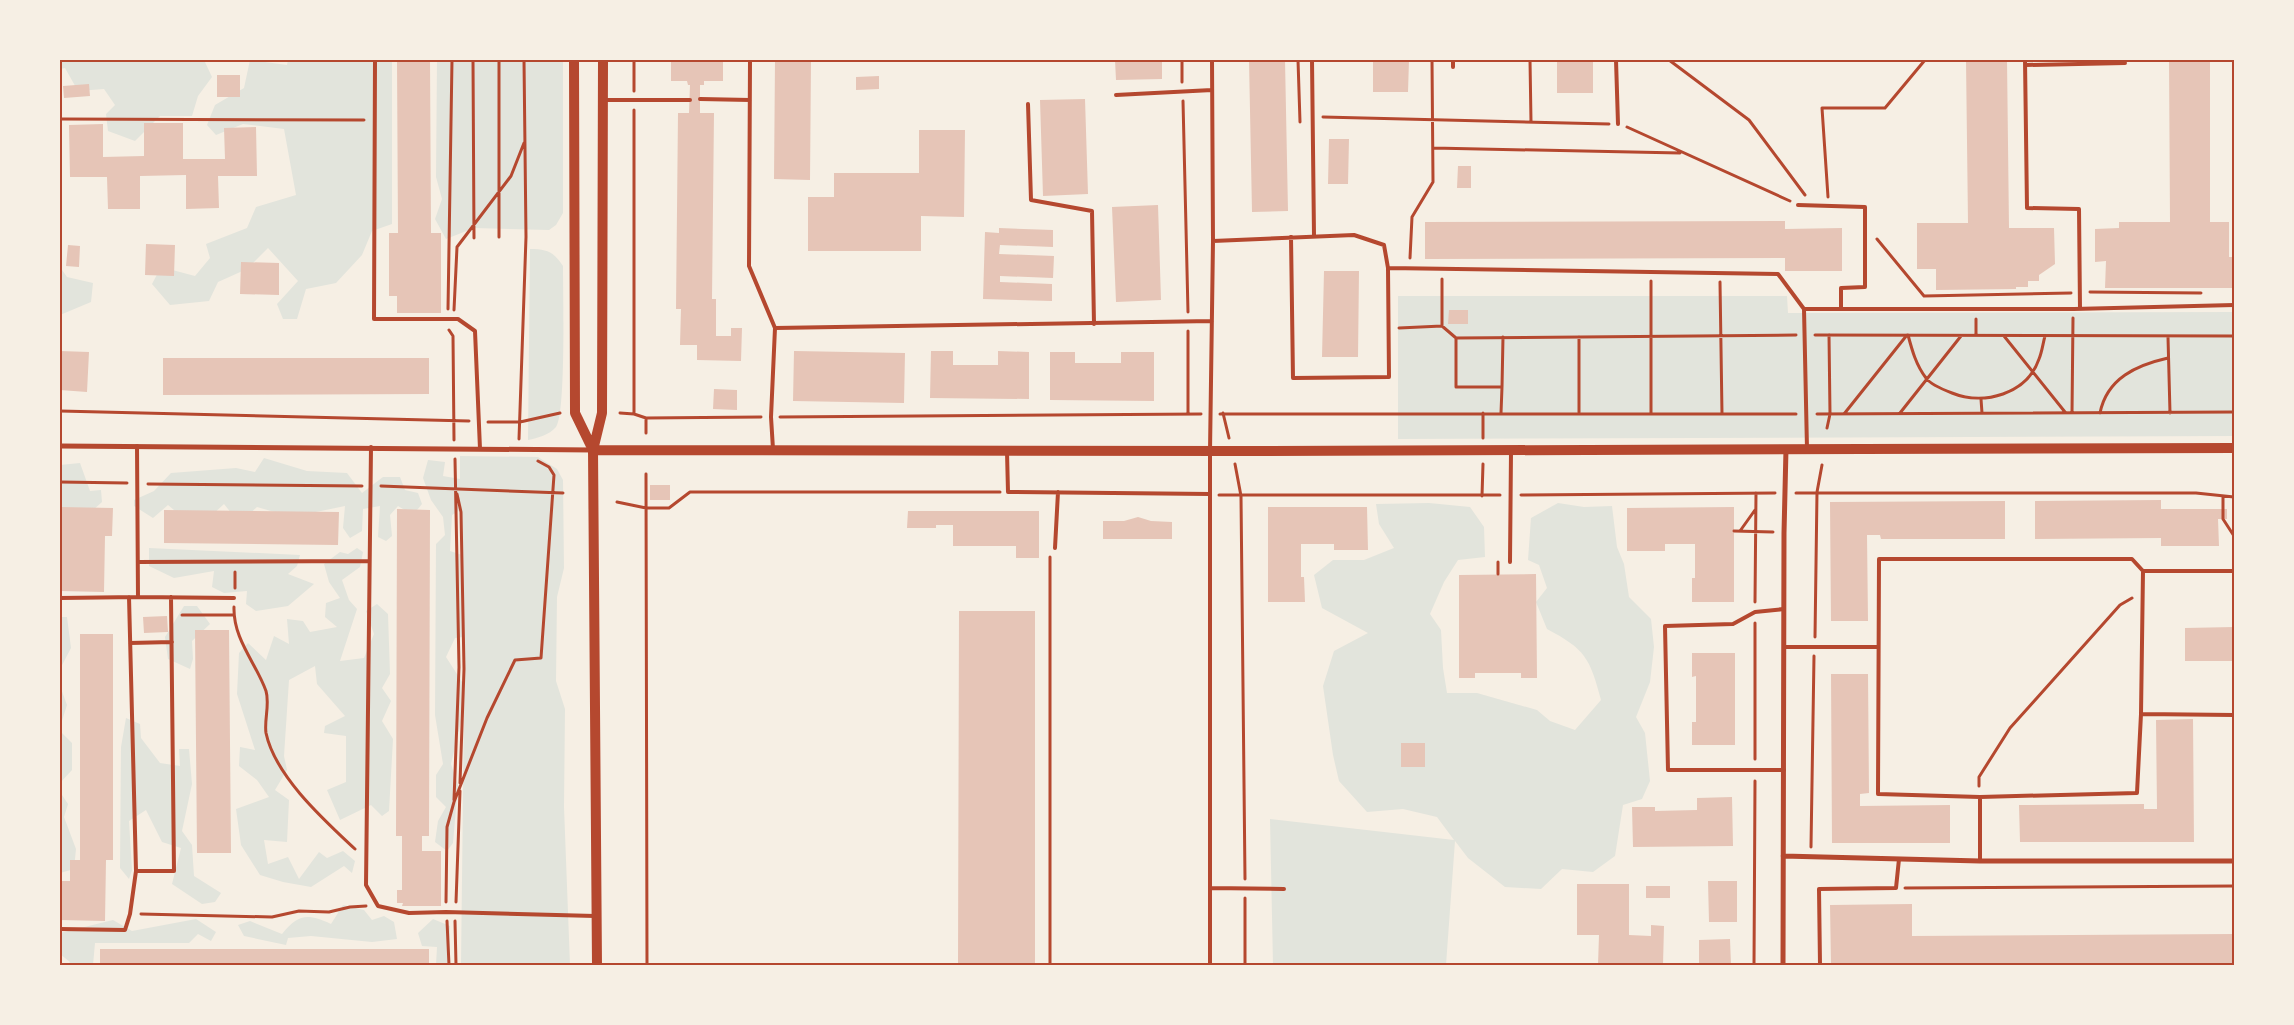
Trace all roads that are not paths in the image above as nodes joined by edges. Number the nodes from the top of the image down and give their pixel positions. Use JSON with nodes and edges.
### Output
{"nodes":[{"id":1,"x":375,"y":60,"type":"edge"},
{"id":2,"x":574,"y":60,"type":"edge"},
{"id":3,"x":603,"y":60,"type":"edge"},
{"id":4,"x":750,"y":60,"type":"edge"},
{"id":5,"x":1212,"y":60,"type":"edge"},
{"id":6,"x":1312,"y":60,"type":"edge"},
{"id":7,"x":1453,"y":60,"type":"edge"},
{"id":8,"x":1616,"y":60,"type":"edge"},
{"id":9,"x":2026,"y":62,"type":"edge"},
{"id":10,"x":2125,"y":63,"type":"dead end"},
{"id":11,"x":1453,"y":67,"type":"dead end"},
{"id":12,"x":1212,"y":90,"type":"junction"},
{"id":13,"x":1116,"y":95,"type":"dead end"},
{"id":14,"x":700,"y":99,"type":"dead end"},
{"id":15,"x":603,"y":100,"type":"junction"},
{"id":16,"x":690,"y":100,"type":"dead end"},
{"id":17,"x":750,"y":100,"type":"junction"},
{"id":18,"x":1028,"y":104,"type":"dead end"},
{"id":19,"x":1618,"y":124,"type":"road end"},
{"id":20,"x":1798,"y":205,"type":"road end"},
{"id":21,"x":1314,"y":236,"type":"junction"},
{"id":22,"x":1291,"y":237,"type":"junction"},
{"id":23,"x":1213,"y":241,"type":"junction"},
{"id":24,"x":1388,"y":268,"type":"junction"},
{"id":25,"x":2234,"y":305,"type":"edge"},
{"id":26,"x":1804,"y":309,"type":"junction"},
{"id":27,"x":1841,"y":309,"type":"junction"},
{"id":28,"x":2080,"y":309,"type":"junction"},
{"id":29,"x":1212,"y":321,"type":"junction"},
{"id":30,"x":1094,"y":324,"type":"junction"},
{"id":31,"x":775,"y":328,"type":"junction"},
{"id":32,"x":60,"y":446,"type":"edge"},
{"id":33,"x":138,"y":446,"type":"junction"},
{"id":34,"x":372,"y":447,"type":"junction"},
{"id":35,"x":1806,"y":448,"type":"junction"},
{"id":36,"x":2234,"y":448,"type":"edge"},
{"id":37,"x":480,"y":449,"type":"junction"},
{"id":38,"x":773,"y":449,"type":"junction"},
{"id":39,"x":1786,"y":449,"type":"junction"},
{"id":40,"x":593,"y":450,"type":"junction"},
{"id":41,"x":1007,"y":450,"type":"junction"},
{"id":42,"x":1511,"y":450,"type":"junction"},
{"id":43,"x":1210,"y":451,"type":"junction"},
{"id":44,"x":1058,"y":492,"type":"junction"},
{"id":45,"x":1210,"y":494,"type":"junction"},
{"id":46,"x":1055,"y":548,"type":"road end"},
{"id":47,"x":138,"y":562,"type":"junction"},
{"id":48,"x":369,"y":562,"type":"junction"},
{"id":49,"x":1510,"y":562,"type":"dead end"},
{"id":50,"x":2144,"y":571,"type":"junction"},
{"id":51,"x":2234,"y":571,"type":"edge"},
{"id":52,"x":128,"y":597,"type":"junction"},
{"id":53,"x":138,"y":597,"type":"junction"},
{"id":54,"x":171,"y":597,"type":"junction"},
{"id":55,"x":60,"y":598,"type":"edge"},
{"id":56,"x":234,"y":598,"type":"road end"},
{"id":57,"x":1784,"y":609,"type":"junction"},
{"id":58,"x":172,"y":642,"type":"junction"},
{"id":59,"x":130,"y":643,"type":"junction"},
{"id":60,"x":1784,"y":647,"type":"junction"},
{"id":61,"x":1878,"y":647,"type":"junction"},
{"id":62,"x":2141,"y":714,"type":"junction"},
{"id":63,"x":2234,"y":715,"type":"edge"},
{"id":64,"x":1784,"y":770,"type":"junction"},
{"id":65,"x":1980,"y":797,"type":"junction"},
{"id":66,"x":1783,"y":856,"type":"junction"},
{"id":67,"x":1898,"y":859,"type":"junction"},
{"id":68,"x":1980,"y":861,"type":"junction"},
{"id":69,"x":2234,"y":861,"type":"edge"},
{"id":70,"x":136,"y":871,"type":"junction"},
{"id":71,"x":1210,"y":888,"type":"junction"},
{"id":72,"x":1284,"y":889,"type":"dead end"},
{"id":73,"x":597,"y":916,"type":"junction"},
{"id":74,"x":60,"y":929,"type":"edge"},
{"id":75,"x":597,"y":965,"type":"edge"},
{"id":76,"x":1210,"y":965,"type":"edge"},
{"id":77,"x":1783,"y":965,"type":"edge"},
{"id":78,"x":1820,"y":965,"type":"edge"}],
"edges":[{"from":1,"to":37,"type":"lane"},
{"from":2,"to":40,"type":"main road"},
{"from":3,"to":15,"type":"main road"},
{"from":4,"to":17,"type":"lane"},
{"from":5,"to":12,"type":"lane"},
{"from":6,"to":21,"type":"lane"},
{"from":7,"to":11,"type":"lane"},
{"from":8,"to":19,"type":"lane"},
{"from":9,"to":10,"type":"lane"},
{"from":9,"to":28,"type":"lane"},
{"from":12,"to":13,"type":"lane"},
{"from":12,"to":23,"type":"lane"},
{"from":14,"to":17,"type":"lane"},
{"from":15,"to":16,"type":"lane"},
{"from":15,"to":40,"type":"main road"},
{"from":17,"to":31,"type":"lane"},
{"from":18,"to":30,"type":"lane"},
{"from":20,"to":27,"type":"lane"},
{"from":21,"to":22,"type":"lane"},
{"from":21,"to":24,"type":"lane"},
{"from":22,"to":23,"type":"lane"},
{"from":22,"to":24,"type":"lane"},
{"from":23,"to":29,"type":"lane"},
{"from":24,"to":26,"type":"lane"},
{"from":25,"to":28,"type":"lane"},
{"from":26,"to":27,"type":"lane"},
{"from":26,"to":35,"type":"lane"},
{"from":27,"to":28,"type":"lane"},
{"from":29,"to":30,"type":"lane"},
{"from":29,"to":43,"type":"lane"},
{"from":30,"to":31,"type":"lane"},
{"from":31,"to":38,"type":"lane"},
{"from":32,"to":33,"type":"street"},
{"from":33,"to":34,"type":"street"},
{"from":33,"to":47,"type":"lane"},
{"from":34,"to":37,"type":"street"},
{"from":34,"to":48,"type":"lane"},
{"from":35,"to":36,"type":"main road"},
{"from":35,"to":39,"type":"main road"},
{"from":37,"to":40,"type":"street"},
{"from":38,"to":40,"type":"main road"},
{"from":38,"to":41,"type":"main road"},
{"from":39,"to":42,"type":"main road"},
{"from":39,"to":57,"type":"street"},
{"from":40,"to":73,"type":"main road"},
{"from":41,"to":43,"type":"main road"},
{"from":41,"to":44,"type":"lane"},
{"from":42,"to":43,"type":"main road"},
{"from":42,"to":49,"type":"lane"},
{"from":43,"to":45,"type":"lane"},
{"from":44,"to":45,"type":"lane"},
{"from":44,"to":46,"type":"lane"},
{"from":45,"to":71,"type":"lane"},
{"from":47,"to":48,"type":"lane"},
{"from":47,"to":53,"type":"lane"},
{"from":48,"to":73,"type":"lane"},
{"from":50,"to":51,"type":"lane"},
{"from":50,"to":61,"type":"lane"},
{"from":50,"to":62,"type":"lane"},
{"from":52,"to":53,"type":"lane"},
{"from":52,"to":55,"type":"lane"},
{"from":52,"to":59,"type":"lane"},
{"from":53,"to":54,"type":"lane"},
{"from":54,"to":56,"type":"lane"},
{"from":54,"to":58,"type":"lane"},
{"from":57,"to":60,"type":"street"},
{"from":57,"to":64,"type":"lane"},
{"from":58,"to":59,"type":"lane"},
{"from":58,"to":70,"type":"lane"},
{"from":59,"to":70,"type":"lane"},
{"from":60,"to":61,"type":"lane"},
{"from":60,"to":64,"type":"street"},
{"from":61,"to":65,"type":"lane"},
{"from":62,"to":63,"type":"lane"},
{"from":62,"to":65,"type":"lane"},
{"from":64,"to":66,"type":"street"},
{"from":65,"to":68,"type":"lane"},
{"from":66,"to":67,"type":"street"},
{"from":66,"to":77,"type":"street"},
{"from":67,"to":68,"type":"street"},
{"from":67,"to":78,"type":"lane"},
{"from":68,"to":69,"type":"street"},
{"from":70,"to":74,"type":"lane"},
{"from":71,"to":72,"type":"lane"},
{"from":71,"to":76,"type":"lane"},
{"from":73,"to":75,"type":"main road"}]}
